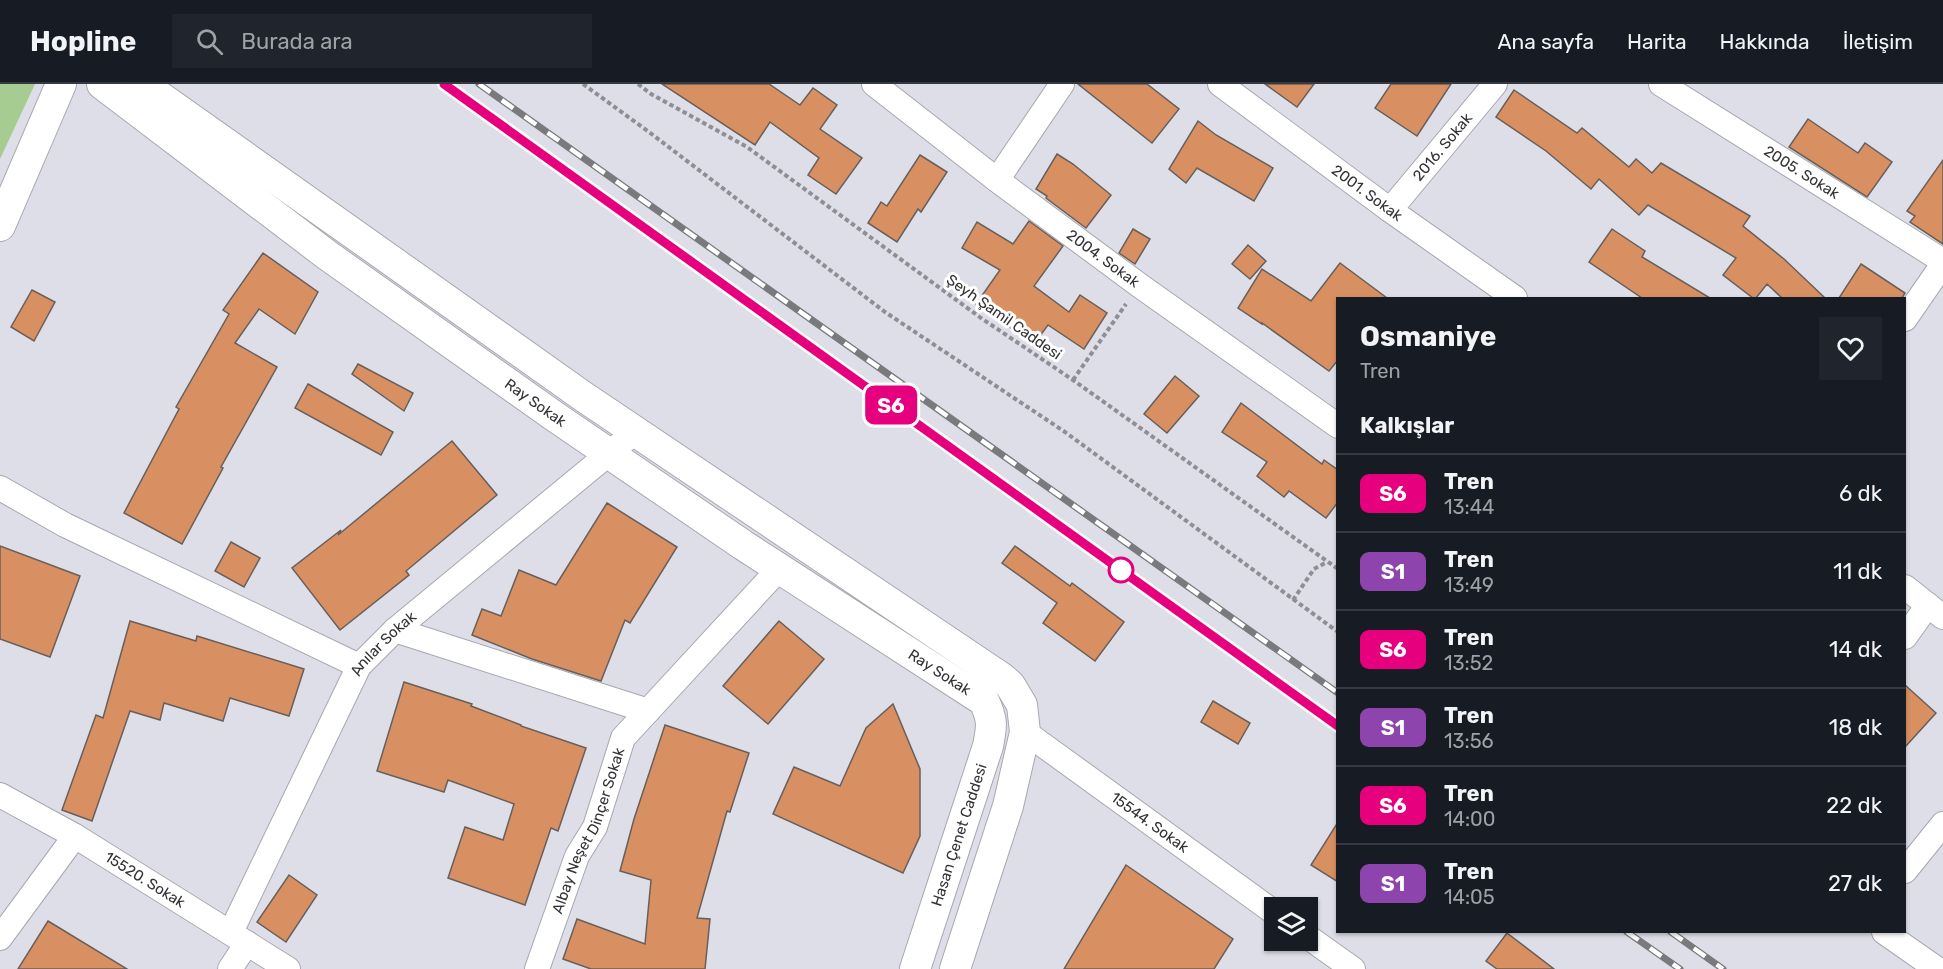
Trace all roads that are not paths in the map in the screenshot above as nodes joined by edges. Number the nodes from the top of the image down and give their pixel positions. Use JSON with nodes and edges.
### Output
{"nodes":[{"id":1,"x":61,"y":84,"type":"edge"},
{"id":2,"x":102,"y":84,"type":"edge"},
{"id":3,"x":142,"y":84,"type":"edge"},
{"id":4,"x":874,"y":84,"type":"edge"},
{"id":5,"x":1062,"y":84,"type":"edge"},
{"id":6,"x":1220,"y":84,"type":"edge"},
{"id":7,"x":1495,"y":84,"type":"edge"},
{"id":8,"x":1661,"y":84,"type":"edge"},
{"id":9,"x":997,"y":180,"type":"junction"},
{"id":10,"x":1390,"y":210,"type":"junction"},
{"id":11,"x":0,"y":226,"type":"edge"},
{"id":12,"x":1943,"y":263,"type":"edge"},
{"id":13,"x":1514,"y":297,"type":"edge"},
{"id":14,"x":1906,"y":318,"type":"edge"},
{"id":15,"x":1336,"y":425,"type":"edge"},
{"id":16,"x":635,"y":432,"type":"junction"},
{"id":17,"x":608,"y":453,"type":"junction"},
{"id":18,"x":0,"y":488,"type":"edge"},
{"id":19,"x":779,"y":569,"type":"junction"},
{"id":20,"x":1906,"y":588,"type":"edge"},
{"id":21,"x":1936,"y":611,"type":"edge"},
{"id":22,"x":395,"y":630,"type":"junction"},
{"id":23,"x":1906,"y":636,"type":"edge"},
{"id":24,"x":359,"y":666,"type":"junction"},
{"id":25,"x":984,"y":701,"type":"joint"},
{"id":26,"x":648,"y":711,"type":"junction"},
{"id":27,"x":1025,"y":732,"type":"junction"},
{"id":28,"x":0,"y":795,"type":"edge"},
{"id":29,"x":1943,"y":824,"type":"edge"},
{"id":30,"x":75,"y":836,"type":"junction"},
{"id":31,"x":1906,"y":871,"type":"edge"},
{"id":32,"x":1264,"y":905,"type":"edge"},
{"id":33,"x":1885,"y":933,"type":"edge"},
{"id":34,"x":239,"y":937,"type":"junction"},
{"id":35,"x":0,"y":938,"type":"edge"},
{"id":36,"x":1318,"y":944,"type":"edge"},
{"id":37,"x":230,"y":969,"type":"edge"},
{"id":38,"x":288,"y":969,"type":"edge"},
{"id":39,"x":537,"y":969,"type":"edge"},
{"id":40,"x":915,"y":969,"type":"edge"},
{"id":41,"x":955,"y":969,"type":"edge"},
{"id":42,"x":1353,"y":969,"type":"edge"},
{"id":43,"x":1938,"y":969,"type":"edge"}],
"edges":[{"from":1,"to":11,"type":"street"},
{"from":2,"to":17,"type":"street","name":"Ray Sokak"},
{"from":3,"to":16,"type":"street"},
{"from":4,"to":9,"type":"street","name":"2004. Sokak"},
{"from":5,"to":9,"type":"street"},
{"from":6,"to":10,"type":"street","name":"2001. Sokak"},
{"from":7,"to":10,"type":"street","name":"2016. Sokak"},
{"from":8,"to":12,"type":"street","name":"2005. Sokak"},
{"from":9,"to":15,"type":"street","name":"2004. Sokak"},
{"from":10,"to":13,"type":"street","name":"2001. Sokak"},
{"from":12,"to":14,"type":"street"},
{"from":16,"to":17,"type":"street","name":"Anılar Sokak"},
{"from":16,"to":27,"type":"street"},
{"from":17,"to":19,"type":"street","name":"Ray Sokak"},
{"from":17,"to":22,"type":"street","name":"Anılar Sokak"},
{"from":18,"to":24,"type":"street"},
{"from":19,"to":25,"type":"street","name":"Ray Sokak"},
{"from":19,"to":26,"type":"street","name":"Albay Neşet Dinçer Sokak"},
{"from":20,"to":21,"type":"street"},
{"from":21,"to":23,"type":"street"},
{"from":22,"to":24,"type":"street","name":"Anılar Sokak"},
{"from":22,"to":26,"type":"street"},
{"from":24,"to":34,"type":"street","name":"Anılar Sokak"},
{"from":25,"to":40,"type":"street","name":"Hasan Çenet Caddesi"},
{"from":26,"to":39,"type":"street","name":"Albay Neşet Dinçer Sokak"},
{"from":27,"to":32,"type":"street","name":"15544. Sokak"},
{"from":27,"to":41,"type":"street"},
{"from":28,"to":30,"type":"street","name":"15520. Sokak"},
{"from":29,"to":31,"type":"street"},
{"from":30,"to":34,"type":"street","name":"15520. Sokak"},
{"from":30,"to":35,"type":"street"},
{"from":33,"to":43,"type":"street"},
{"from":34,"to":37,"type":"street","name":"Anılar Sokak"},
{"from":34,"to":38,"type":"street","name":"15520. Sokak"},
{"from":36,"to":42,"type":"street"}]}
